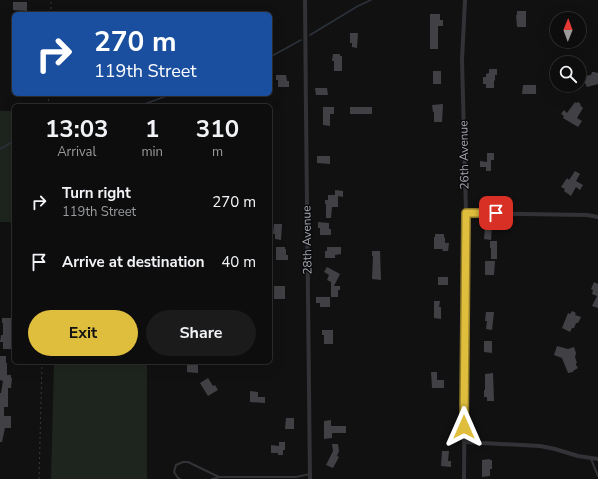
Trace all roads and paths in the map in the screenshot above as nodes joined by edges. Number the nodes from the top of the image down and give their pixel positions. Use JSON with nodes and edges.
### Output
{"nodes":[{"id":1,"x":51,"y":0,"type":"edge"},
{"id":2,"x":306,"y":0,"type":"edge"},
{"id":3,"x":464,"y":0,"type":"edge"},
{"id":4,"x":51,"y":12,"type":"edge"},
{"id":5,"x":466,"y":213,"type":"junction"},
{"id":6,"x":598,"y":215,"type":"edge"},
{"id":7,"x":42,"y":364,"type":"edge"},
{"id":8,"x":464,"y":442,"type":"junction"},
{"id":9,"x":591,"y":458,"type":"junction"},
{"id":10,"x":598,"y":459,"type":"edge"},
{"id":11,"x":598,"y":476,"type":"edge"},
{"id":12,"x":220,"y":477,"type":"junction"},
{"id":13,"x":310,"y":477,"type":"edge"},
{"id":14,"x":39,"y":479,"type":"edge"},
{"id":15,"x":180,"y":479,"type":"edge"},
{"id":16,"x":212,"y":479,"type":"edge"},
{"id":17,"x":464,"y":479,"type":"edge"}],
"edges":[{"from":1,"to":4,"type":"path"},
{"from":2,"to":13,"type":"street","name":"28th Avenue"},
{"from":3,"to":5,"type":"street","name":"26th Avenue"},
{"from":5,"to":6,"type":"street"},
{"from":5,"to":8,"type":"street","name":"26th Avenue"},
{"from":7,"to":14,"type":"path"},
{"from":8,"to":9,"type":"street"},
{"from":8,"to":17,"type":"street","name":"26th Avenue"},
{"from":9,"to":10,"type":"street"},
{"from":9,"to":11,"type":"lane"},
{"from":12,"to":13,"type":"lane"},
{"from":12,"to":15,"type":"lane"},
{"from":12,"to":16,"type":"lane"}]}
